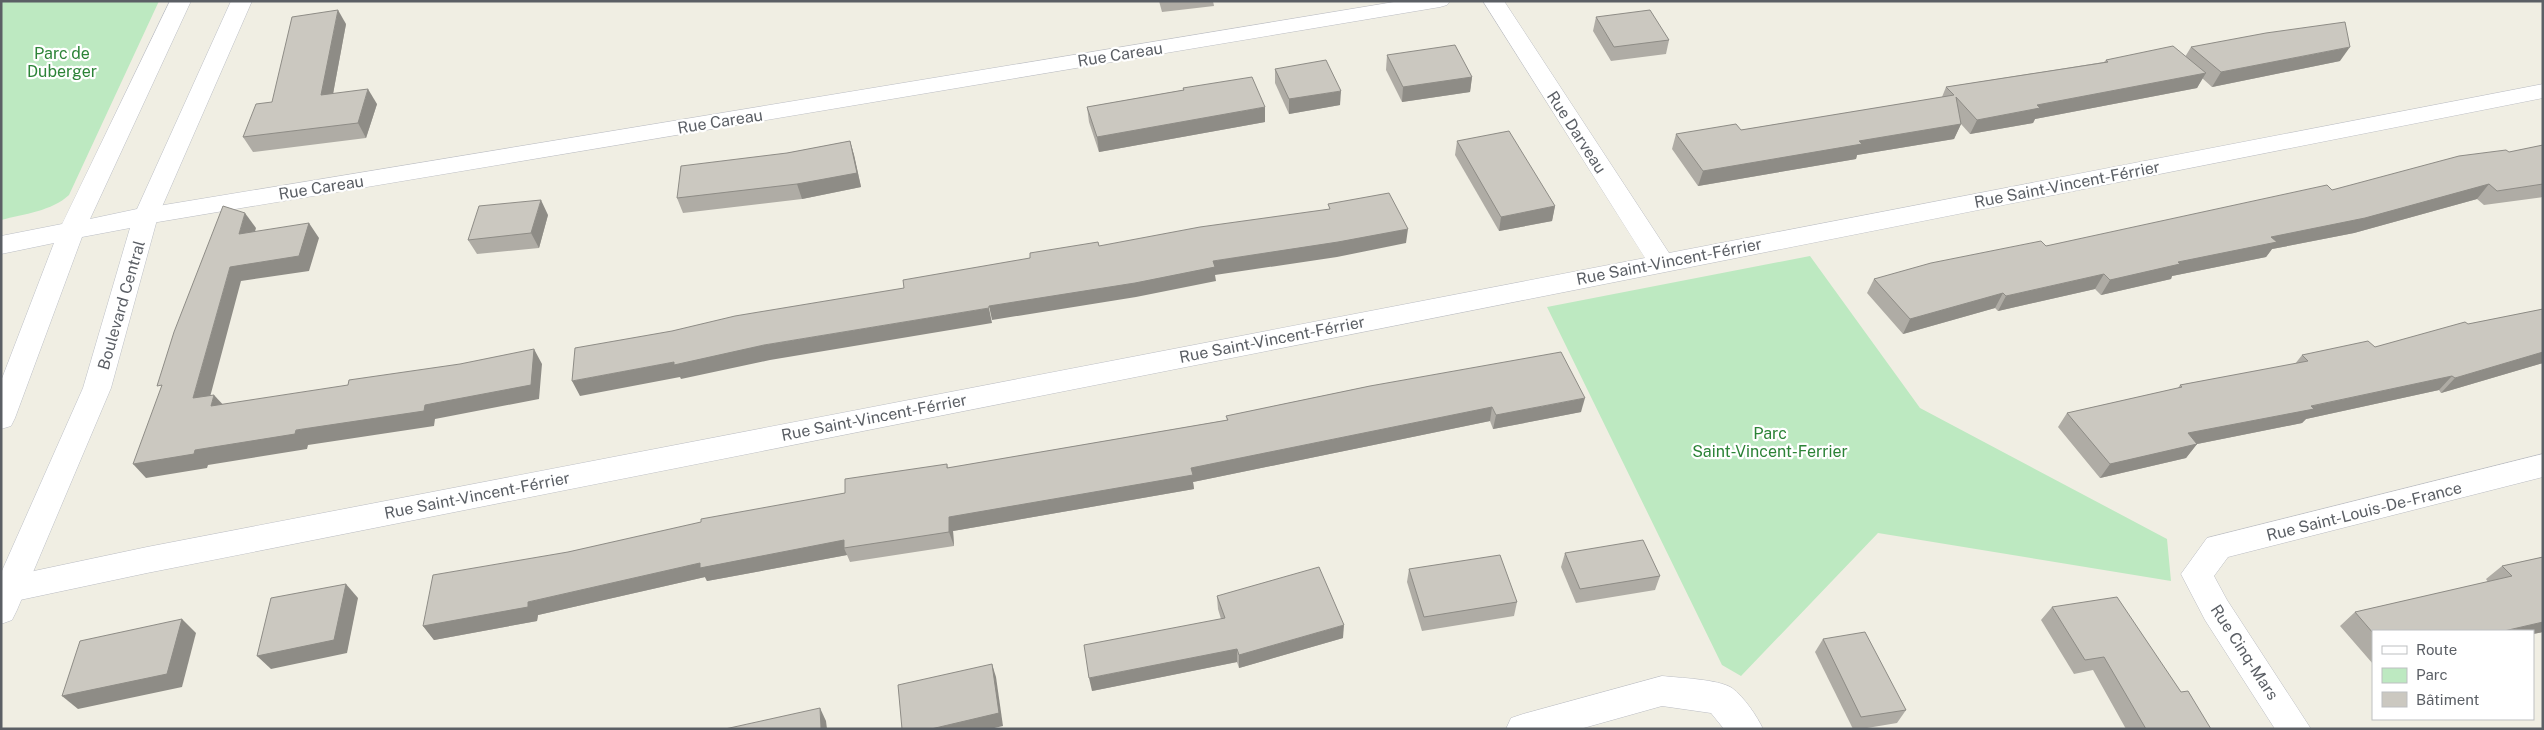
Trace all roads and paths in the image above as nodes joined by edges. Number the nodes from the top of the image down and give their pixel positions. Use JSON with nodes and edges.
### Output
{"nodes":[{"id":1,"x":182,"y":1,"type":"edge"},
{"id":2,"x":242,"y":1,"type":"edge"},
{"id":3,"x":1440,"y":1,"type":"edge"},
{"id":4,"x":1493,"y":1,"type":"edge"},
{"id":5,"x":2543,"y":91,"type":"edge"},
{"id":6,"x":146,"y":216,"type":"junction"},
{"id":7,"x":72,"y":230,"type":"junction"},
{"id":8,"x":1,"y":245,"type":"edge"},
{"id":9,"x":1662,"y":262,"type":"junction"},
{"id":10,"x":1,"y":418,"type":"edge"},
{"id":11,"x":2543,"y":465,"type":"edge"},
{"id":12,"x":2197,"y":574,"type":"joint"},
{"id":13,"x":4,"y":597,"type":"edge"},
{"id":14,"x":1523,"y":729,"type":"edge"},
{"id":15,"x":1746,"y":729,"type":"edge"},
{"id":16,"x":2294,"y":729,"type":"edge"}],
"edges":[{"from":1,"to":7,"type":"street"},
{"from":2,"to":6,"type":"street","name":"Boulevard Central"},
{"from":3,"to":6,"type":"street","name":"Rue Careau"},
{"from":4,"to":9,"type":"street","name":"Rue Darveau"},
{"from":5,"to":9,"type":"street","name":"Rue Saint-Vincent-Férrier"},
{"from":6,"to":7,"type":"street","name":"Rue Careau"},
{"from":6,"to":13,"type":"street","name":"Boulevard Central"},
{"from":7,"to":8,"type":"street","name":"Rue Careau"},
{"from":7,"to":10,"type":"street"},
{"from":9,"to":13,"type":"street","name":"Rue Saint-Vincent-Férrier"},
{"from":11,"to":12,"type":"street","name":"Rue Saint-Louis-De-France"},
{"from":12,"to":16,"type":"street","name":"Rue Cinq-Mars"},
{"from":14,"to":15,"type":"street"}]}
